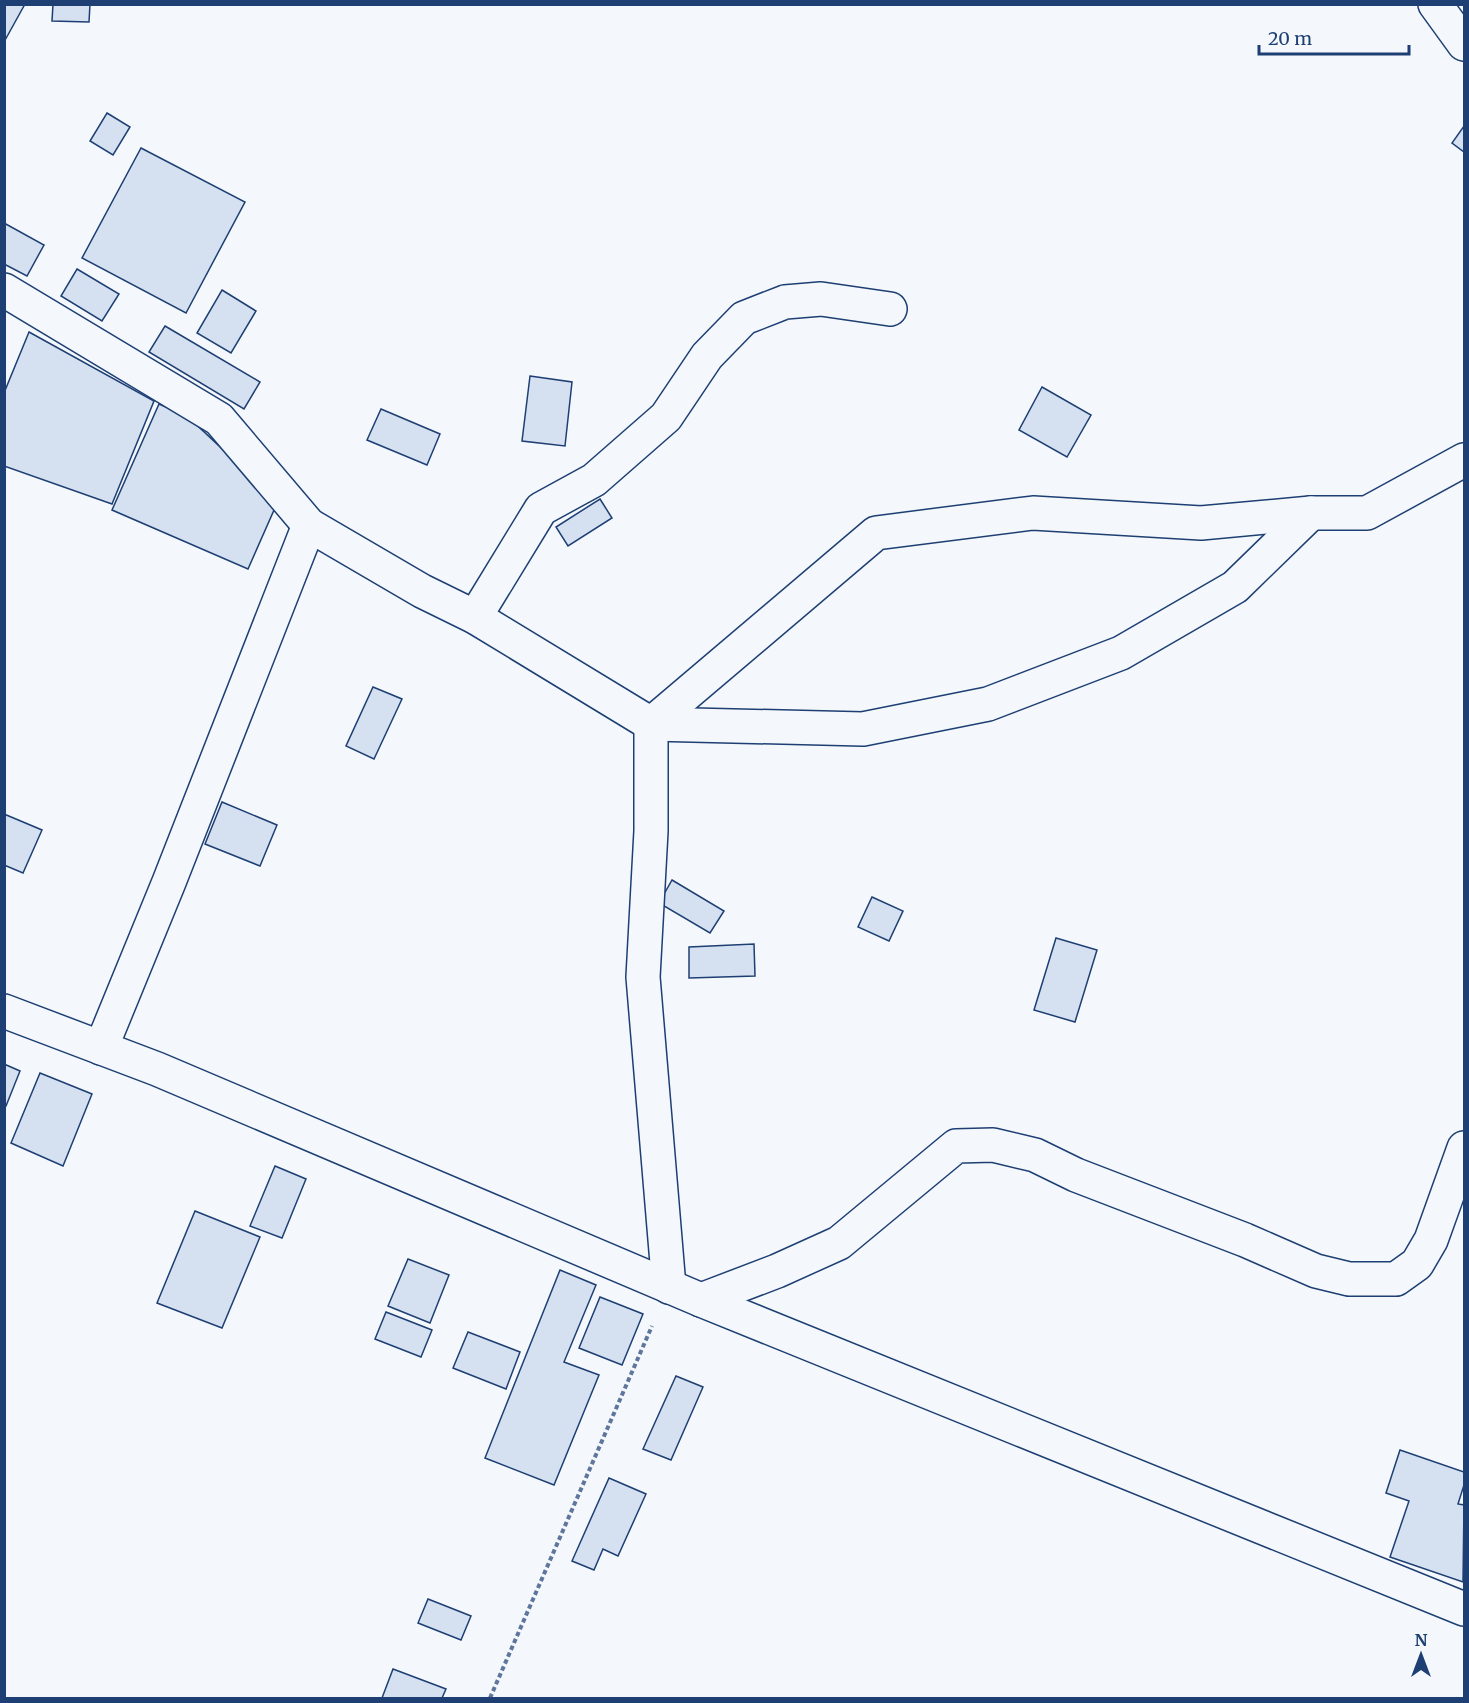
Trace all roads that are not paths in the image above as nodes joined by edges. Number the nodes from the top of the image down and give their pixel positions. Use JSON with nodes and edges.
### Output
{"nodes":[{"id":1,"x":1435,"y":4,"type":"edge"},
{"id":2,"x":1464,"y":44,"type":"edge"},
{"id":3,"x":4,"y":290,"type":"edge"},
{"id":4,"x":890,"y":309,"type":"dead end"},
{"id":5,"x":1464,"y":460,"type":"edge"},
{"id":6,"x":1311,"y":513,"type":"junction"},
{"id":7,"x":309,"y":525,"type":"junction"},
{"id":8,"x":475,"y":617,"type":"junction"},
{"id":9,"x":651,"y":724,"type":"junction"},
{"id":10,"x":4,"y":1011,"type":"edge"},
{"id":11,"x":101,"y":1048,"type":"junction"},
{"id":12,"x":1464,"y":1148,"type":"edge"},
{"id":13,"x":669,"y":1287,"type":"junction"},
{"id":14,"x":701,"y":1300,"type":"junction"},
{"id":15,"x":1464,"y":1610,"type":"edge"}],
"edges":[{"from":1,"to":2,"type":"street"},
{"from":3,"to":7,"type":"street"},
{"from":4,"to":8,"type":"street"},
{"from":5,"to":6,"type":"street"},
{"from":6,"to":9,"type":"street"},
{"from":6,"to":9,"type":"street"},
{"from":7,"to":8,"type":"street"},
{"from":7,"to":11,"type":"street"},
{"from":8,"to":9,"type":"street"},
{"from":9,"to":13,"type":"street"},
{"from":10,"to":11,"type":"street"},
{"from":11,"to":13,"type":"street"},
{"from":12,"to":14,"type":"street"},
{"from":13,"to":14,"type":"street"},
{"from":14,"to":15,"type":"street"}]}
